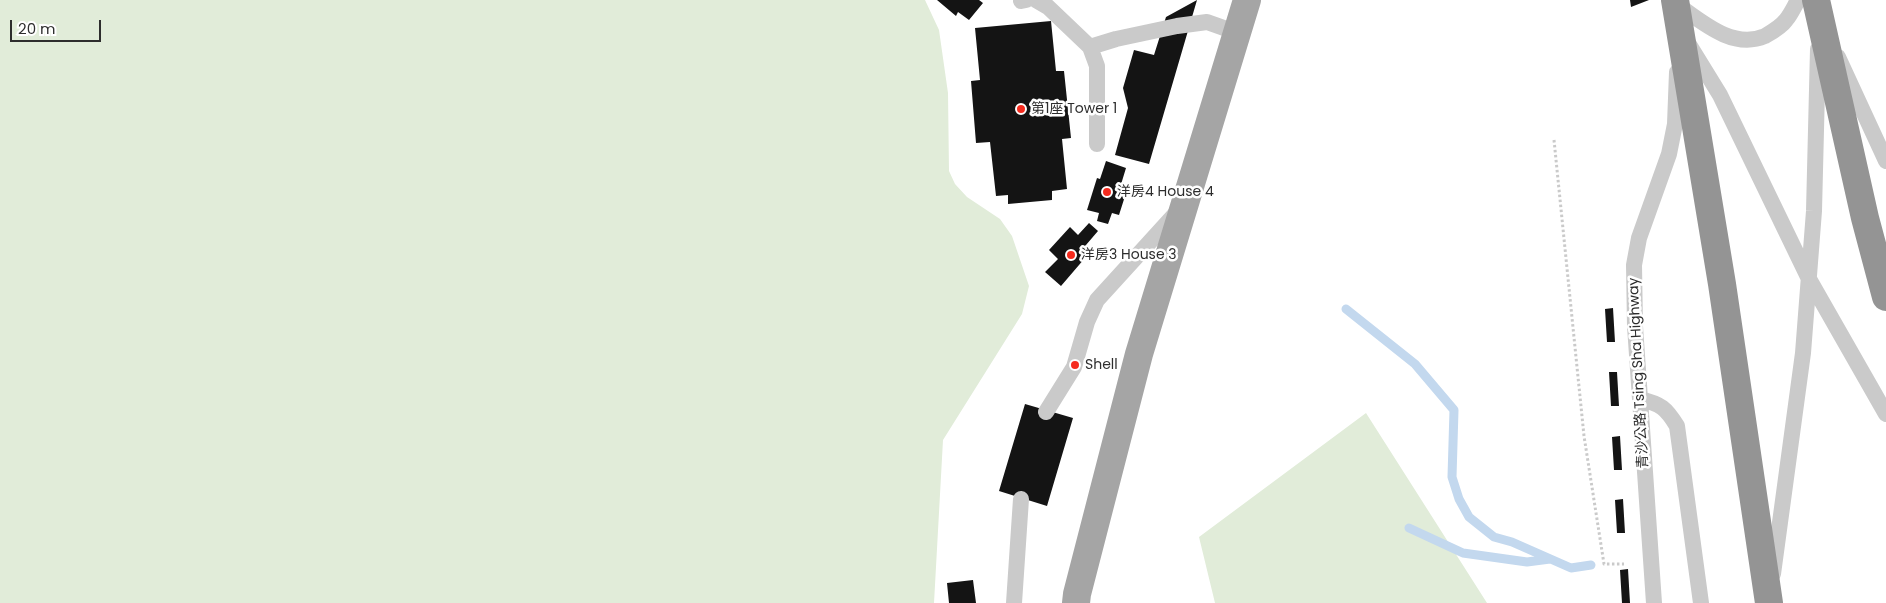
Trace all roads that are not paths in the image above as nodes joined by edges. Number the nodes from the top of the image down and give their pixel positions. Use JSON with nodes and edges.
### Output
{"nodes":[{"id":1,"x":1028,"y":0,"type":"edge"},
{"id":2,"x":1248,"y":0,"type":"edge"},
{"id":3,"x":1811,"y":5,"type":"edge"},
{"id":4,"x":1676,"y":11,"type":"edge"},
{"id":5,"x":1238,"y":33,"type":"junction"},
{"id":6,"x":1090,"y":47,"type":"junction"},
{"id":7,"x":1097,"y":144,"type":"dead end"},
{"id":8,"x":1886,"y":161,"type":"edge"},
{"id":9,"x":1187,"y":200,"type":"junction"},
{"id":10,"x":1809,"y":279,"type":"junction"},
{"id":11,"x":1886,"y":297,"type":"edge"},
{"id":12,"x":1640,"y":399,"type":"junction"},
{"id":13,"x":1046,"y":412,"type":"dead end"},
{"id":14,"x":1886,"y":414,"type":"edge"},
{"id":15,"x":1021,"y":498,"type":"dead end"},
{"id":16,"x":1769,"y":602,"type":"edge"},
{"id":17,"x":1014,"y":603,"type":"edge"},
{"id":18,"x":1076,"y":603,"type":"edge"},
{"id":19,"x":1654,"y":603,"type":"edge"},
{"id":20,"x":1701,"y":603,"type":"edge"}],
"edges":[{"from":1,"to":6,"type":"lane"},
{"from":2,"to":5,"type":"main road"},
{"from":3,"to":4,"type":"lane"},
{"from":3,"to":8,"type":"lane"},
{"from":3,"to":10,"type":"lane"},
{"from":3,"to":11,"type":"highway"},
{"from":4,"to":10,"type":"lane"},
{"from":4,"to":12,"type":"lane","name":"青沙公路 Tsing Sha Highway"},
{"from":4,"to":16,"type":"highway"},
{"from":5,"to":6,"type":"lane"},
{"from":5,"to":9,"type":"main road"},
{"from":6,"to":7,"type":"lane"},
{"from":9,"to":13,"type":"lane"},
{"from":9,"to":18,"type":"main road"},
{"from":10,"to":14,"type":"lane"},
{"from":10,"to":16,"type":"lane"},
{"from":12,"to":19,"type":"lane","name":"青沙公路 Tsing Sha Highway"},
{"from":12,"to":20,"type":"lane"},
{"from":15,"to":17,"type":"lane"}]}
